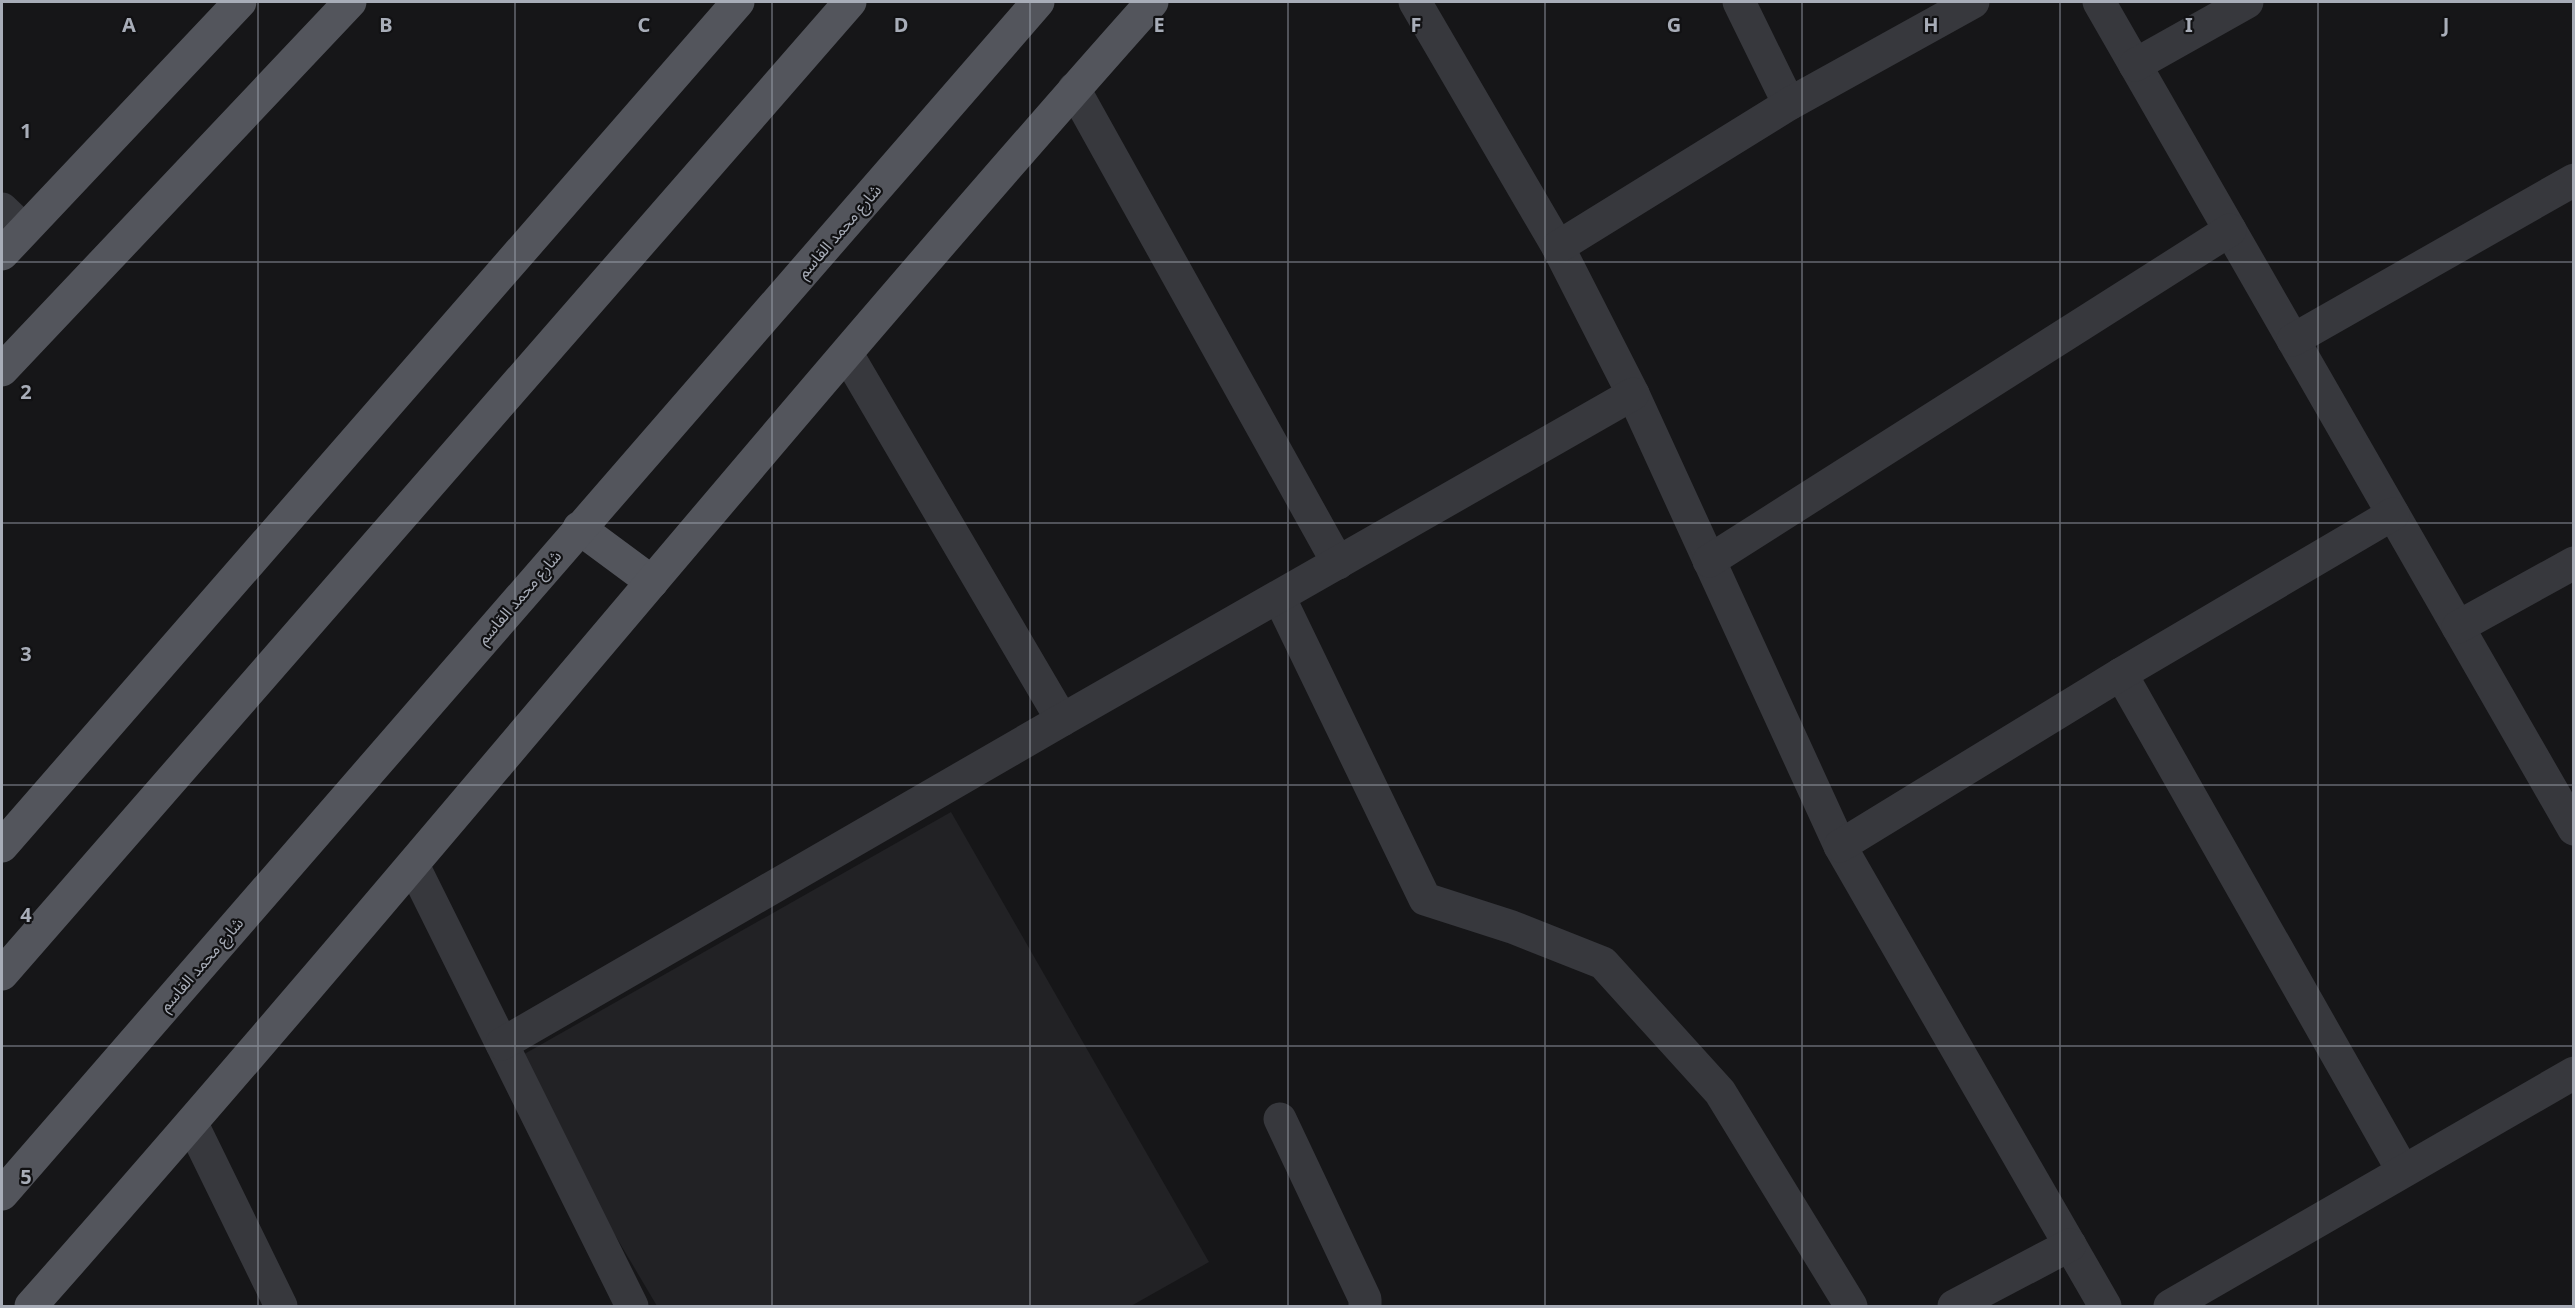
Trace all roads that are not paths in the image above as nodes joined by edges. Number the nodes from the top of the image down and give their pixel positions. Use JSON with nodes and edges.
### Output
{"nodes":[{"id":1,"x":350,"y":2,"type":"edge"},
{"id":2,"x":738,"y":2,"type":"edge"},
{"id":3,"x":850,"y":2,"type":"edge"},
{"id":4,"x":1038,"y":2,"type":"edge"},
{"id":5,"x":1152,"y":2,"type":"edge"},
{"id":6,"x":1414,"y":2,"type":"edge"},
{"id":7,"x":1739,"y":2,"type":"edge"},
{"id":8,"x":1973,"y":2,"type":"edge"},
{"id":9,"x":2099,"y":2,"type":"edge"},
{"id":10,"x":2247,"y":2,"type":"edge"},
{"id":11,"x":233,"y":4,"type":"edge"},
{"id":12,"x":2135,"y":65,"type":"junction"},
{"id":13,"x":1074,"y":89,"type":"junction"},
{"id":14,"x":1789,"y":104,"type":"junction"},
{"id":15,"x":2574,"y":180,"type":"edge"},
{"id":16,"x":13,"y":219,"type":"edge"},
{"id":17,"x":2230,"y":230,"type":"junction"},
{"id":18,"x":1558,"y":247,"type":"junction"},
{"id":19,"x":2,"y":254,"type":"edge"},
{"id":20,"x":2293,"y":340,"type":"junction"},
{"id":21,"x":847,"y":354,"type":"junction"},
{"id":22,"x":2,"y":370,"type":"edge"},
{"id":23,"x":1633,"y":394,"type":"junction"},
{"id":24,"x":2393,"y":514,"type":"junction"},
{"id":25,"x":579,"y":528,"type":"junction"},
{"id":26,"x":1709,"y":561,"type":"junction"},
{"id":27,"x":1338,"y":563,"type":"junction"},
{"id":28,"x":2574,"y":563,"type":"edge"},
{"id":29,"x":652,"y":582,"type":"junction"},
{"id":30,"x":1279,"y":597,"type":"junction"},
{"id":31,"x":2458,"y":627,"type":"junction"},
{"id":32,"x":2121,"y":674,"type":"junction"},
{"id":33,"x":1062,"y":720,"type":"junction"},
{"id":34,"x":2574,"y":829,"type":"edge"},
{"id":35,"x":2,"y":846,"type":"edge"},
{"id":36,"x":1840,"y":846,"type":"junction"},
{"id":37,"x":413,"y":865,"type":"junction"},
{"id":38,"x":2,"y":974,"type":"edge"},
{"id":39,"x":502,"y":1044,"type":"junction"},
{"id":40,"x":2574,"y":1073,"type":"edge"},
{"id":41,"x":1280,"y":1119,"type":"dead end"},
{"id":42,"x":192,"y":1124,"type":"junction"},
{"id":43,"x":2403,"y":1171,"type":"junction"},
{"id":44,"x":2,"y":1194,"type":"edge"},
{"id":45,"x":2070,"y":1245,"type":"junction"},
{"id":46,"x":31,"y":1306,"type":"edge"},
{"id":47,"x":280,"y":1306,"type":"edge"},
{"id":48,"x":632,"y":1306,"type":"edge"},
{"id":49,"x":1365,"y":1306,"type":"edge"},
{"id":50,"x":1851,"y":1306,"type":"edge"},
{"id":51,"x":1954,"y":1306,"type":"edge"},
{"id":52,"x":2105,"y":1306,"type":"edge"},
{"id":53,"x":2170,"y":1306,"type":"edge"}],
"edges":[{"from":1,"to":22,"type":"main road"},
{"from":2,"to":35,"type":"main road"},
{"from":3,"to":38,"type":"main road"},
{"from":4,"to":25,"type":"main road","name":"شارع محمد القاسم"},
{"from":5,"to":13,"type":"main road"},
{"from":6,"to":18,"type":"street"},
{"from":7,"to":14,"type":"street"},
{"from":8,"to":14,"type":"street"},
{"from":9,"to":12,"type":"street"},
{"from":10,"to":12,"type":"street"},
{"from":11,"to":16,"type":"main road"},
{"from":12,"to":17,"type":"street"},
{"from":13,"to":21,"type":"main road"},
{"from":13,"to":27,"type":"street"},
{"from":14,"to":18,"type":"street"},
{"from":15,"to":20,"type":"street"},
{"from":16,"to":19,"type":"main road"},
{"from":17,"to":20,"type":"street"},
{"from":17,"to":26,"type":"street"},
{"from":18,"to":23,"type":"street"},
{"from":20,"to":24,"type":"street"},
{"from":21,"to":29,"type":"main road"},
{"from":21,"to":33,"type":"street"},
{"from":23,"to":26,"type":"street"},
{"from":23,"to":27,"type":"street"},
{"from":24,"to":31,"type":"street"},
{"from":24,"to":32,"type":"street"},
{"from":25,"to":29,"type":"main road"},
{"from":25,"to":44,"type":"main road","name":"شارع محمد القاسم"},
{"from":26,"to":36,"type":"street"},
{"from":27,"to":30,"type":"street"},
{"from":28,"to":31,"type":"street"},
{"from":29,"to":37,"type":"main road"},
{"from":30,"to":33,"type":"street"},
{"from":30,"to":50,"type":"street"},
{"from":31,"to":34,"type":"street"},
{"from":32,"to":36,"type":"street"},
{"from":32,"to":43,"type":"street"},
{"from":33,"to":39,"type":"street"},
{"from":36,"to":45,"type":"street"},
{"from":37,"to":39,"type":"street"},
{"from":37,"to":42,"type":"main road"},
{"from":39,"to":48,"type":"street"},
{"from":40,"to":43,"type":"street"},
{"from":41,"to":49,"type":"street"},
{"from":42,"to":46,"type":"main road"},
{"from":42,"to":47,"type":"street"},
{"from":43,"to":53,"type":"street"},
{"from":45,"to":51,"type":"street"},
{"from":45,"to":52,"type":"street"}]}
